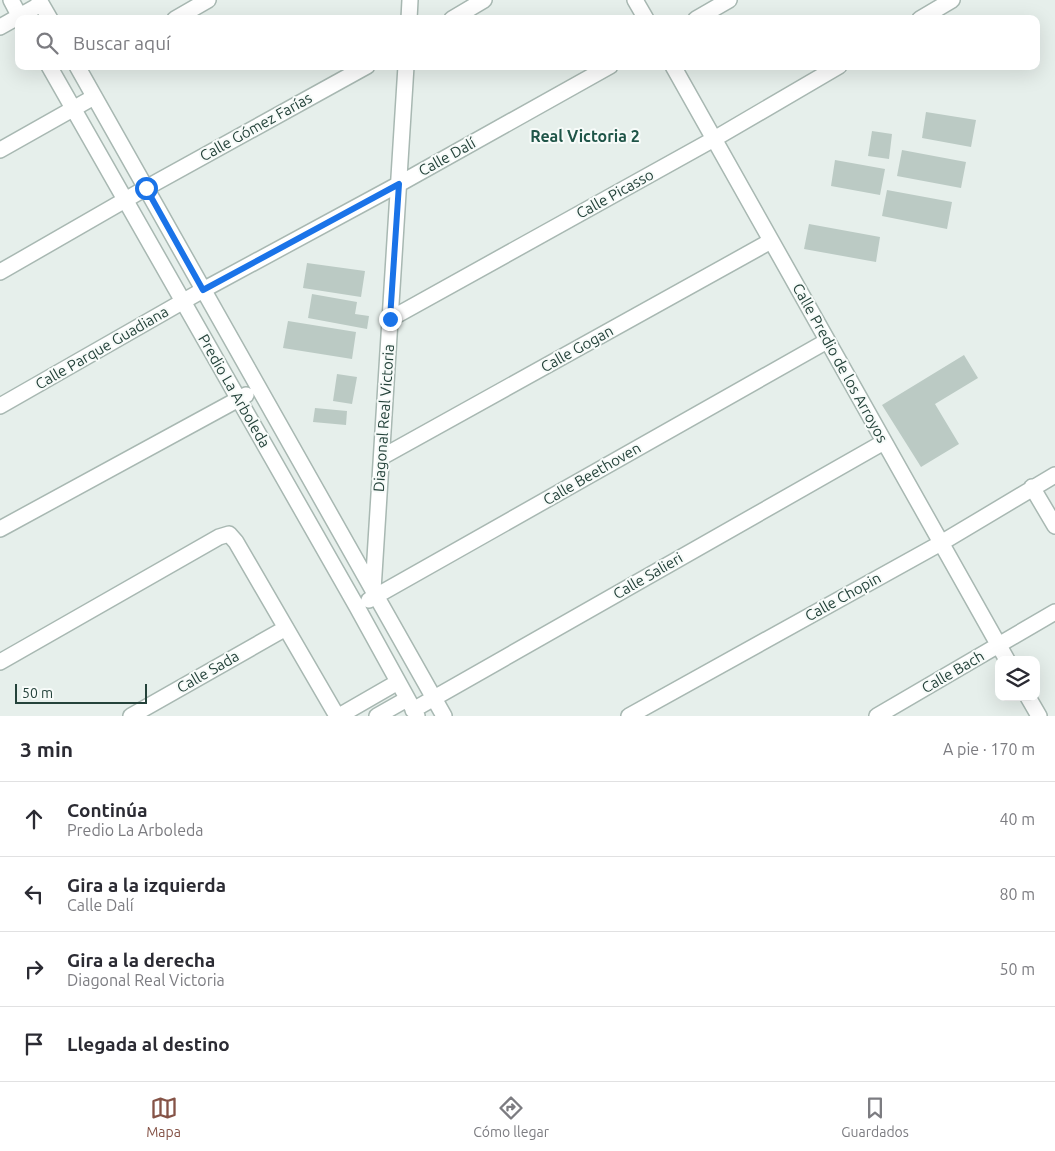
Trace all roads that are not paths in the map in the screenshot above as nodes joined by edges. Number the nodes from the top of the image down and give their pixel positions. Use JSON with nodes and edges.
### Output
{"nodes":[{"id":1,"x":11,"y":0,"type":"edge"},
{"id":2,"x":208,"y":0,"type":"edge"},
{"id":3,"x":410,"y":0,"type":"edge"},
{"id":4,"x":484,"y":0,"type":"edge"},
{"id":5,"x":635,"y":0,"type":"edge"},
{"id":6,"x":729,"y":0,"type":"edge"},
{"id":7,"x":952,"y":0,"type":"edge"},
{"id":8,"x":40,"y":2,"type":"edge"},
{"id":9,"x":20,"y":15,"type":"edge"},
{"id":10,"x":24,"y":15,"type":"edge"},
{"id":11,"x":48,"y":15,"type":"edge"},
{"id":12,"x":182,"y":15,"type":"edge"},
{"id":13,"x":409,"y":15,"type":"edge"},
{"id":14,"x":459,"y":15,"type":"edge"},
{"id":15,"x":644,"y":15,"type":"edge"},
{"id":16,"x":703,"y":15,"type":"edge"},
{"id":17,"x":927,"y":15,"type":"edge"},
{"id":18,"x":15,"y":20,"type":"edge"},
{"id":19,"x":0,"y":27,"type":"edge"},
{"id":20,"x":51,"y":70,"type":"edge"},
{"id":21,"x":84,"y":70,"type":"edge"},
{"id":22,"x":360,"y":70,"type":"edge"},
{"id":23,"x":406,"y":70,"type":"edge"},
{"id":24,"x":603,"y":70,"type":"edge"},
{"id":25,"x":675,"y":70,"type":"edge"},
{"id":26,"x":832,"y":70,"type":"edge"},
{"id":27,"x":94,"y":97,"type":"junction"},
{"id":28,"x":73,"y":109,"type":"junction"},
{"id":29,"x":714,"y":139,"type":"junction"},
{"id":30,"x":0,"y":150,"type":"edge"},
{"id":31,"x":399,"y":184,"type":"junction"},
{"id":32,"x":146,"y":188,"type":"junction"},
{"id":33,"x":125,"y":200,"type":"junction"},
{"id":34,"x":771,"y":242,"type":"junction"},
{"id":35,"x":0,"y":272,"type":"edge"},
{"id":36,"x":203,"y":290,"type":"junction"},
{"id":37,"x":183,"y":302,"type":"junction"},
{"id":38,"x":390,"y":319,"type":"junction"},
{"id":39,"x":827,"y":341,"type":"junction"},
{"id":40,"x":259,"y":388,"type":"junction"},
{"id":41,"x":238,"y":399,"type":"junction"},
{"id":42,"x":0,"y":406,"type":"edge"},
{"id":43,"x":884,"y":442,"type":"junction"},
{"id":44,"x":382,"y":457,"type":"junction"},
{"id":45,"x":1055,"y":475,"type":"edge"},
{"id":46,"x":1032,"y":487,"type":"junction"},
{"id":47,"x":1055,"y":526,"type":"edge"},
{"id":48,"x":0,"y":529,"type":"edge"},
{"id":49,"x":941,"y":543,"type":"junction"},
{"id":50,"x":375,"y":593,"type":"junction"},
{"id":51,"x":357,"y":607,"type":"junction"},
{"id":52,"x":1055,"y":612,"type":"edge"},
{"id":53,"x":286,"y":628,"type":"junction"},
{"id":54,"x":999,"y":645,"type":"junction"},
{"id":55,"x":1005,"y":656,"type":"edge"},
{"id":56,"x":0,"y":662,"type":"edge"},
{"id":57,"x":398,"y":682,"type":"junction"},
{"id":58,"x":434,"y":698,"type":"junction"},
{"id":59,"x":1030,"y":701,"type":"edge"},
{"id":60,"x":412,"y":708,"type":"edge"},
{"id":61,"x":131,"y":716,"type":"edge"},
{"id":62,"x":338,"y":716,"type":"edge"},
{"id":63,"x":377,"y":716,"type":"edge"},
{"id":64,"x":444,"y":716,"type":"edge"},
{"id":65,"x":629,"y":716,"type":"edge"},
{"id":66,"x":877,"y":716,"type":"edge"},
{"id":67,"x":1039,"y":716,"type":"edge"}],
"edges":[{"from":1,"to":9,"type":"street"},
{"from":2,"to":12,"type":"street"},
{"from":3,"to":13,"type":"street"},
{"from":4,"to":14,"type":"street"},
{"from":5,"to":15,"type":"street"},
{"from":6,"to":16,"type":"street"},
{"from":7,"to":17,"type":"street"},
{"from":8,"to":10,"type":"street"},
{"from":8,"to":11,"type":"street"},
{"from":18,"to":19,"type":"street"},
{"from":20,"to":28,"type":"street","name":"Predio La Arboleda"},
{"from":21,"to":27,"type":"street","name":"Predio La Arboleda"},
{"from":22,"to":32,"type":"street","name":"Calle Gómez Farías"},
{"from":23,"to":31,"type":"street","name":"Diagonal Real Victoria"},
{"from":24,"to":31,"type":"street","name":"Calle Dalí"},
{"from":25,"to":29,"type":"street","name":"Calle Predio de los Arroyos"},
{"from":26,"to":29,"type":"street","name":"Calle Picasso"},
{"from":27,"to":28,"type":"street"},
{"from":27,"to":32,"type":"street","name":"Predio La Arboleda"},
{"from":28,"to":30,"type":"street"},
{"from":28,"to":33,"type":"street","name":"Predio La Arboleda"},
{"from":29,"to":34,"type":"street","name":"Calle Predio de los Arroyos"},
{"from":29,"to":38,"type":"street","name":"Calle Picasso"},
{"from":31,"to":36,"type":"street","name":"Calle Dalí"},
{"from":31,"to":38,"type":"street","name":"Diagonal Real Victoria"},
{"from":32,"to":33,"type":"street","name":"Calle Gómez Farías"},
{"from":32,"to":36,"type":"street","name":"Predio La Arboleda"},
{"from":33,"to":35,"type":"street","name":"Calle Gómez Farías"},
{"from":33,"to":37,"type":"street","name":"Predio La Arboleda"},
{"from":34,"to":39,"type":"street","name":"Calle Predio de los Arroyos"},
{"from":34,"to":44,"type":"street","name":"Calle Gogan"},
{"from":36,"to":37,"type":"street","name":"Calle Parque Guadiana"},
{"from":36,"to":40,"type":"street","name":"Predio La Arboleda"},
{"from":37,"to":41,"type":"street","name":"Predio La Arboleda"},
{"from":37,"to":42,"type":"street","name":"Calle Parque Guadiana"},
{"from":38,"to":44,"type":"street","name":"Diagonal Real Victoria"},
{"from":39,"to":43,"type":"street","name":"Calle Predio de los Arroyos"},
{"from":39,"to":50,"type":"street","name":"Calle Beethoven"},
{"from":40,"to":41,"type":"street"},
{"from":40,"to":50,"type":"street","name":"Predio La Arboleda"},
{"from":41,"to":48,"type":"street"},
{"from":41,"to":51,"type":"street","name":"Predio La Arboleda"},
{"from":43,"to":49,"type":"street","name":"Calle Predio de los Arroyos"},
{"from":43,"to":58,"type":"street","name":"Calle Salieri"},
{"from":44,"to":50,"type":"street","name":"Diagonal Real Victoria"},
{"from":45,"to":46,"type":"street","name":"Calle Chopin"},
{"from":46,"to":47,"type":"street"},
{"from":46,"to":49,"type":"street","name":"Calle Chopin"},
{"from":49,"to":54,"type":"street","name":"Calle Predio de los Arroyos"},
{"from":49,"to":65,"type":"street","name":"Calle Chopin"},
{"from":50,"to":51,"type":"street","name":"Calle Beethoven"},
{"from":50,"to":58,"type":"street","name":"Predio La Arboleda"},
{"from":51,"to":57,"type":"street","name":"Predio La Arboleda"},
{"from":52,"to":54,"type":"street","name":"Calle Bach"},
{"from":53,"to":56,"type":"street"},
{"from":53,"to":61,"type":"street","name":"Calle Sada"},
{"from":53,"to":62,"type":"street"},
{"from":54,"to":55,"type":"street","name":"Calle Predio de los Arroyos"},
{"from":54,"to":66,"type":"street","name":"Calle Bach"},
{"from":57,"to":60,"type":"street","name":"Predio La Arboleda"},
{"from":57,"to":62,"type":"street"},
{"from":58,"to":60,"type":"street","name":"Calle Salieri"},
{"from":58,"to":64,"type":"street","name":"Predio La Arboleda"},
{"from":59,"to":67,"type":"street"},
{"from":60,"to":63,"type":"street","name":"Calle Salieri"}]}
